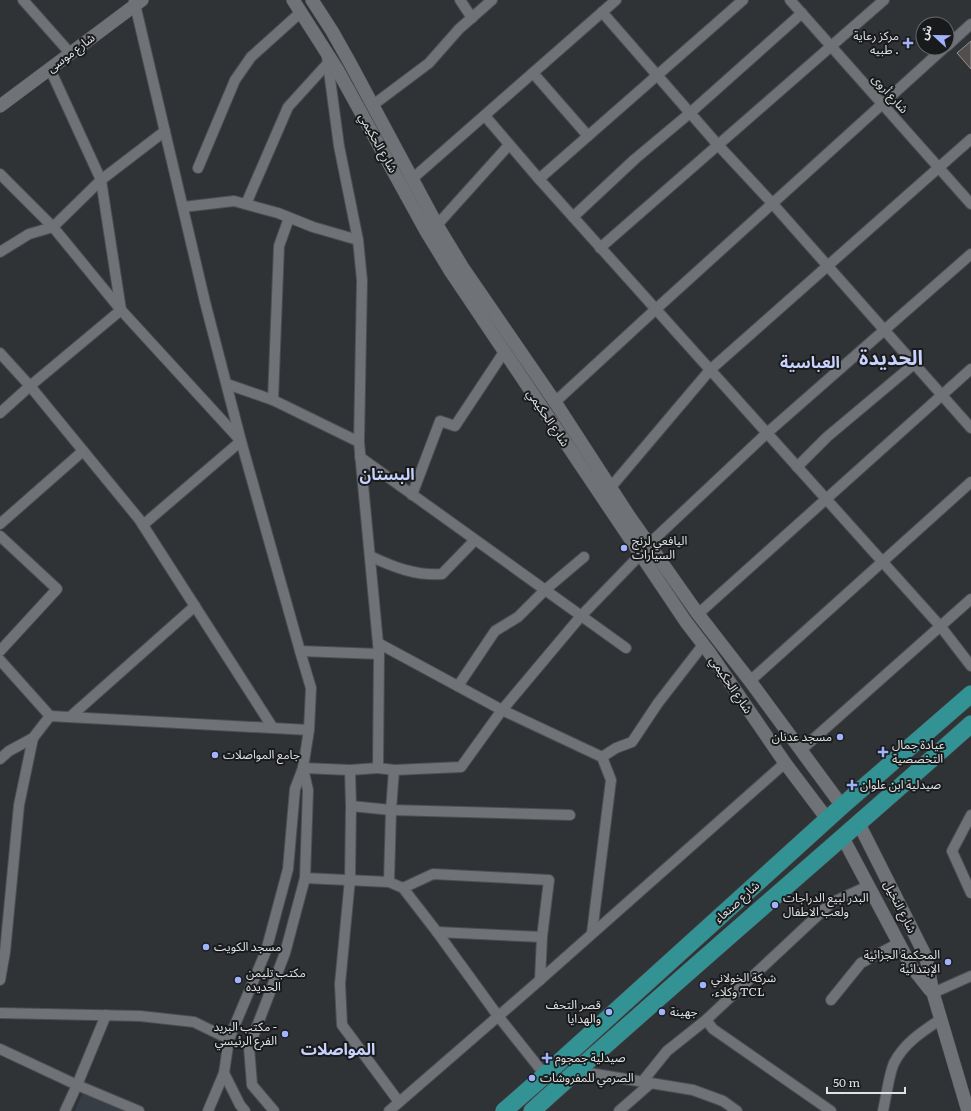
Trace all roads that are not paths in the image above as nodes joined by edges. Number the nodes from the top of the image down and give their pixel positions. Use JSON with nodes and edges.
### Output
{"nodes":[{"id":1,"x":23,"y":0,"type":"edge"},
{"id":2,"x":293,"y":0,"type":"edge"},
{"id":3,"x":312,"y":0,"type":"edge"},
{"id":4,"x":460,"y":0,"type":"edge"},
{"id":5,"x":492,"y":0,"type":"edge"},
{"id":6,"x":616,"y":0,"type":"edge"},
{"id":7,"x":743,"y":0,"type":"edge"},
{"id":8,"x":790,"y":0,"type":"edge"},
{"id":9,"x":884,"y":0,"type":"edge"},
{"id":10,"x":137,"y":1,"type":"edge"},
{"id":11,"x":301,"y":12,"type":"junction"},
{"id":12,"x":602,"y":12,"type":"junction"},
{"id":13,"x":802,"y":13,"type":"junction"},
{"id":14,"x":472,"y":18,"type":"junction"},
{"id":15,"x":971,"y":24,"type":"edge"},
{"id":16,"x":955,"y":39,"type":"edge"},
{"id":17,"x":831,"y":46,"type":"junction"},
{"id":18,"x":70,"y":53,"type":"junction"},
{"id":19,"x":935,"y":56,"type":"edge"},
{"id":20,"x":327,"y":57,"type":"junction"},
{"id":21,"x":50,"y":69,"type":"junction"},
{"id":22,"x":533,"y":73,"type":"junction"},
{"id":23,"x":657,"y":76,"type":"junction"},
{"id":24,"x":882,"y":104,"type":"junction"},
{"id":25,"x":1,"y":105,"type":"edge"},
{"id":26,"x":373,"y":105,"type":"junction"},
{"id":27,"x":690,"y":113,"type":"junction"},
{"id":28,"x":485,"y":116,"type":"junction"},
{"id":29,"x":165,"y":131,"type":"junction"},
{"id":30,"x":588,"y":136,"type":"junction"},
{"id":31,"x":971,"y":139,"type":"edge"},
{"id":32,"x":509,"y":145,"type":"junction"},
{"id":33,"x":718,"y":145,"type":"junction"},
{"id":34,"x":198,"y":168,"type":"dead end"},
{"id":35,"x":939,"y":168,"type":"junction"},
{"id":36,"x":0,"y":174,"type":"edge"},
{"id":37,"x":412,"y":179,"type":"junction"},
{"id":38,"x":539,"y":179,"type":"junction"},
{"id":39,"x":101,"y":180,"type":"junction"},
{"id":40,"x":772,"y":203,"type":"junction"},
{"id":41,"x":246,"y":204,"type":"junction"},
{"id":42,"x":971,"y":204,"type":"edge"},
{"id":43,"x":183,"y":207,"type":"junction"},
{"id":44,"x":573,"y":217,"type":"junction"},
{"id":45,"x":289,"y":218,"type":"junction"},
{"id":46,"x":437,"y":225,"type":"junction"},
{"id":47,"x":53,"y":227,"type":"junction"},
{"id":48,"x":358,"y":240,"type":"junction"},
{"id":49,"x":600,"y":248,"type":"junction"},
{"id":50,"x":0,"y":252,"type":"edge"},
{"id":51,"x":971,"y":254,"type":"edge"},
{"id":52,"x":828,"y":266,"type":"junction"},
{"id":53,"x":656,"y":309,"type":"junction"},
{"id":54,"x":121,"y":310,"type":"junction"},
{"id":55,"x":884,"y":330,"type":"junction"},
{"id":56,"x":504,"y":352,"type":"junction"},
{"id":57,"x":0,"y":353,"type":"edge"},
{"id":58,"x":914,"y":364,"type":"junction"},
{"id":59,"x":971,"y":369,"type":"edge"},
{"id":60,"x":710,"y":370,"type":"junction"},
{"id":61,"x":227,"y":384,"type":"junction"},
{"id":62,"x":30,"y":386,"type":"junction"},
{"id":63,"x":942,"y":395,"type":"junction"},
{"id":64,"x":273,"y":400,"type":"junction"},
{"id":65,"x":555,"y":402,"type":"junction"},
{"id":66,"x":0,"y":413,"type":"edge"},
{"id":67,"x":971,"y":428,"type":"edge"},
{"id":68,"x":767,"y":433,"type":"junction"},
{"id":69,"x":241,"y":441,"type":"junction"},
{"id":70,"x":359,"y":442,"type":"junction"},
{"id":71,"x":83,"y":451,"type":"junction"},
{"id":72,"x":360,"y":457,"type":"junction"},
{"id":73,"x":798,"y":467,"type":"junction"},
{"id":74,"x":971,"y":482,"type":"edge"},
{"id":75,"x":611,"y":487,"type":"junction"},
{"id":76,"x":412,"y":495,"type":"junction"},
{"id":77,"x":826,"y":499,"type":"junction"},
{"id":78,"x":0,"y":524,"type":"edge"},
{"id":79,"x":143,"y":525,"type":"junction"},
{"id":80,"x":0,"y":536,"type":"edge"},
{"id":81,"x":475,"y":540,"type":"junction"},
{"id":82,"x":649,"y":544,"type":"junction"},
{"id":83,"x":640,"y":555,"type":"junction"},
{"id":84,"x":370,"y":556,"type":"junction"},
{"id":85,"x":584,"y":557,"type":"dead end"},
{"id":86,"x":882,"y":561,"type":"junction"},
{"id":87,"x":545,"y":590,"type":"junction"},
{"id":88,"x":971,"y":599,"type":"edge"},
{"id":89,"x":195,"y":606,"type":"junction"},
{"id":90,"x":698,"y":614,"type":"junction"},
{"id":91,"x":581,"y":616,"type":"junction"},
{"id":92,"x":941,"y":626,"type":"junction"},
{"id":93,"x":378,"y":643,"type":"junction"},
{"id":94,"x":703,"y":645,"type":"junction"},
{"id":95,"x":626,"y":648,"type":"dead end"},
{"id":96,"x":0,"y":651,"type":"edge"},
{"id":97,"x":300,"y":651,"type":"junction"},
{"id":98,"x":379,"y":654,"type":"junction"},
{"id":99,"x":0,"y":660,"type":"edge"},
{"id":100,"x":971,"y":666,"type":"edge"},
{"id":101,"x":750,"y":681,"type":"junction"},
{"id":102,"x":458,"y":686,"type":"junction"},
{"id":103,"x":971,"y":694,"type":"edge"},
{"id":104,"x":502,"y":710,"type":"junction"},
{"id":105,"x":50,"y":716,"type":"junction"},
{"id":106,"x":70,"y":717,"type":"junction"},
{"id":107,"x":971,"y":724,"type":"edge"},
{"id":108,"x":273,"y":728,"type":"junction"},
{"id":109,"x":309,"y":730,"type":"junction"},
{"id":110,"x":33,"y":738,"type":"junction"},
{"id":111,"x":801,"y":750,"type":"junction"},
{"id":112,"x":602,"y":757,"type":"junction"},
{"id":113,"x":0,"y":759,"type":"edge"},
{"id":114,"x":785,"y":763,"type":"junction"},
{"id":115,"x":303,"y":768,"type":"junction"},
{"id":116,"x":378,"y":768,"type":"junction"},
{"id":117,"x":350,"y":770,"type":"junction"},
{"id":118,"x":394,"y":770,"type":"junction"},
{"id":119,"x":351,"y":806,"type":"junction"},
{"id":120,"x":842,"y":806,"type":"junction"},
{"id":121,"x":391,"y":810,"type":"junction"},
{"id":122,"x":570,"y":815,"type":"dead end"},
{"id":123,"x":971,"y":815,"type":"edge"},
{"id":124,"x":828,"y":820,"type":"junction"},
{"id":125,"x":859,"y":824,"type":"junction"},
{"id":126,"x":843,"y":838,"type":"junction"},
{"id":127,"x":305,"y":878,"type":"junction"},
{"id":128,"x":350,"y":879,"type":"junction"},
{"id":129,"x":389,"y":882,"type":"junction"},
{"id":130,"x":868,"y":886,"type":"junction"},
{"id":131,"x":403,"y":888,"type":"junction"},
{"id":132,"x":971,"y":893,"type":"edge"},
{"id":133,"x":729,"y":909,"type":"junction"},
{"id":134,"x":742,"y":925,"type":"junction"},
{"id":135,"x":437,"y":932,"type":"junction"},
{"id":136,"x":592,"y":933,"type":"junction"},
{"id":137,"x":702,"y":934,"type":"junction"},
{"id":138,"x":542,"y":936,"type":"junction"},
{"id":139,"x":899,"y":943,"type":"junction"},
{"id":140,"x":712,"y":950,"type":"junction"},
{"id":141,"x":3,"y":951,"type":"edge"},
{"id":142,"x":971,"y":976,"type":"edge"},
{"id":143,"x":0,"y":980,"type":"edge"},
{"id":144,"x":540,"y":980,"type":"junction"},
{"id":145,"x":933,"y":993,"type":"junction"},
{"id":146,"x":831,"y":1000,"type":"dead end"},
{"id":147,"x":0,"y":1013,"type":"edge"},
{"id":148,"x":106,"y":1015,"type":"junction"},
{"id":149,"x":498,"y":1016,"type":"junction"},
{"id":150,"x":941,"y":1019,"type":"junction"},
{"id":151,"x":706,"y":1020,"type":"junction"},
{"id":152,"x":229,"y":1039,"type":"junction"},
{"id":153,"x":0,"y":1049,"type":"edge"},
{"id":154,"x":577,"y":1071,"type":"junction"},
{"id":155,"x":224,"y":1074,"type":"junction"},
{"id":156,"x":545,"y":1075,"type":"junction"},
{"id":157,"x":646,"y":1082,"type":"junction"},
{"id":158,"x":77,"y":1085,"type":"junction"},
{"id":159,"x":399,"y":1102,"type":"junction"},
{"id":160,"x":65,"y":1111,"type":"edge"},
{"id":161,"x":139,"y":1111,"type":"edge"},
{"id":162,"x":208,"y":1111,"type":"edge"},
{"id":163,"x":245,"y":1111,"type":"edge"},
{"id":164,"x":274,"y":1111,"type":"edge"},
{"id":165,"x":389,"y":1111,"type":"edge"},
{"id":166,"x":504,"y":1111,"type":"edge"},
{"id":167,"x":532,"y":1111,"type":"edge"},
{"id":168,"x":619,"y":1111,"type":"edge"},
{"id":169,"x":737,"y":1111,"type":"edge"},
{"id":170,"x":831,"y":1111,"type":"edge"},
{"id":171,"x":883,"y":1111,"type":"edge"},
{"id":172,"x":968,"y":1111,"type":"edge"}],
"edges":[{"from":1,"to":18,"type":"street"},
{"from":2,"to":11,"type":"street","name":"شارع الحكيمي"},
{"from":3,"to":26,"type":"street","name":"شارع الحكيمي"},
{"from":4,"to":14,"type":"street"},
{"from":5,"to":14,"type":"street"},
{"from":6,"to":12,"type":"street"},
{"from":7,"to":23,"type":"street"},
{"from":8,"to":13,"type":"street","name":"شارع أروى"},
{"from":9,"to":17,"type":"street"},
{"from":10,"to":18,"type":"street","name":"شارع موسى"},
{"from":10,"to":29,"type":"street"},
{"from":11,"to":20,"type":"street","name":"شارع الحكيمي"},
{"from":11,"to":34,"type":"street"},
{"from":12,"to":22,"type":"street"},
{"from":12,"to":23,"type":"street"},
{"from":13,"to":17,"type":"street","name":"شارع أروى"},
{"from":13,"to":27,"type":"street"},
{"from":14,"to":26,"type":"street"},
{"from":15,"to":16,"type":"street"},
{"from":17,"to":24,"type":"street","name":"شارع أروى"},
{"from":17,"to":33,"type":"street"},
{"from":18,"to":21,"type":"street","name":"شارع موسى"},
{"from":19,"to":24,"type":"street"},
{"from":20,"to":41,"type":"street"},
{"from":20,"to":48,"type":"street"},
{"from":20,"to":56,"type":"street","name":"شارع الحكيمي"},
{"from":21,"to":25,"type":"street","name":"شارع موسى"},
{"from":21,"to":39,"type":"street"},
{"from":22,"to":28,"type":"street"},
{"from":22,"to":30,"type":"street"},
{"from":23,"to":27,"type":"street"},
{"from":23,"to":30,"type":"street"},
{"from":24,"to":35,"type":"street","name":"شارع أروى"},
{"from":24,"to":40,"type":"street"},
{"from":26,"to":37,"type":"street","name":"شارع الحكيمي"},
{"from":27,"to":33,"type":"street"},
{"from":27,"to":44,"type":"street"},
{"from":28,"to":32,"type":"street"},
{"from":28,"to":37,"type":"street"},
{"from":29,"to":39,"type":"street"},
{"from":29,"to":43,"type":"street"},
{"from":30,"to":38,"type":"street"},
{"from":31,"to":35,"type":"street"},
{"from":32,"to":38,"type":"street"},
{"from":32,"to":46,"type":"street"},
{"from":33,"to":40,"type":"street"},
{"from":33,"to":49,"type":"street"},
{"from":35,"to":42,"type":"street","name":"شارع أروى"},
{"from":35,"to":52,"type":"street"},
{"from":36,"to":47,"type":"street"},
{"from":37,"to":46,"type":"street","name":"شارع الحكيمي"},
{"from":38,"to":44,"type":"street"},
{"from":39,"to":47,"type":"street"},
{"from":39,"to":54,"type":"street"},
{"from":40,"to":52,"type":"street"},
{"from":40,"to":53,"type":"street"},
{"from":41,"to":43,"type":"street"},
{"from":41,"to":45,"type":"street"},
{"from":43,"to":61,"type":"street"},
{"from":44,"to":49,"type":"street"},
{"from":45,"to":48,"type":"street"},
{"from":45,"to":64,"type":"street"},
{"from":46,"to":65,"type":"street","name":"شارع الحكيمي"},
{"from":47,"to":50,"type":"street"},
{"from":47,"to":54,"type":"street"},
{"from":48,"to":70,"type":"street"},
{"from":49,"to":53,"type":"street"},
{"from":51,"to":55,"type":"street"},
{"from":52,"to":55,"type":"street"},
{"from":52,"to":60,"type":"street"},
{"from":53,"to":60,"type":"street"},
{"from":53,"to":65,"type":"street"},
{"from":54,"to":62,"type":"street"},
{"from":54,"to":69,"type":"street"},
{"from":55,"to":58,"type":"street"},
{"from":55,"to":68,"type":"street"},
{"from":56,"to":76,"type":"street"},
{"from":56,"to":83,"type":"street","name":"شارع الحكيمي"},
{"from":57,"to":62,"type":"street"},
{"from":58,"to":63,"type":"street"},
{"from":58,"to":73,"type":"street"},
{"from":59,"to":63,"type":"street"},
{"from":60,"to":68,"type":"street"},
{"from":60,"to":75,"type":"street"},
{"from":61,"to":64,"type":"street"},
{"from":61,"to":69,"type":"street"},
{"from":62,"to":66,"type":"street"},
{"from":62,"to":71,"type":"street"},
{"from":63,"to":67,"type":"street"},
{"from":63,"to":77,"type":"street"},
{"from":64,"to":70,"type":"street"},
{"from":65,"to":75,"type":"street","name":"شارع الحكيمي"},
{"from":68,"to":73,"type":"street"},
{"from":68,"to":82,"type":"street"},
{"from":69,"to":79,"type":"street"},
{"from":69,"to":97,"type":"street"},
{"from":70,"to":72,"type":"street"},
{"from":71,"to":78,"type":"street"},
{"from":71,"to":79,"type":"street"},
{"from":72,"to":76,"type":"street"},
{"from":72,"to":84,"type":"street"},
{"from":73,"to":77,"type":"street"},
{"from":74,"to":86,"type":"street"},
{"from":75,"to":82,"type":"street","name":"شارع الحكيمي"},
{"from":76,"to":81,"type":"street"},
{"from":77,"to":86,"type":"street"},
{"from":77,"to":90,"type":"street"},
{"from":79,"to":89,"type":"street"},
{"from":80,"to":96,"type":"street"},
{"from":81,"to":84,"type":"street"},
{"from":81,"to":87,"type":"street"},
{"from":82,"to":90,"type":"street","name":"شارع الحكيمي"},
{"from":83,"to":91,"type":"street"},
{"from":83,"to":94,"type":"street","name":"شارع الحكيمي"},
{"from":84,"to":93,"type":"street"},
{"from":85,"to":87,"type":"street"},
{"from":86,"to":92,"type":"street"},
{"from":86,"to":101,"type":"street"},
{"from":87,"to":91,"type":"street"},
{"from":87,"to":102,"type":"street"},
{"from":88,"to":92,"type":"street"},
{"from":89,"to":106,"type":"street"},
{"from":89,"to":108,"type":"street"},
{"from":90,"to":101,"type":"street","name":"شارع الحكيمي"},
{"from":91,"to":95,"type":"street"},
{"from":91,"to":104,"type":"street"},
{"from":92,"to":100,"type":"street"},
{"from":92,"to":111,"type":"street"},
{"from":93,"to":98,"type":"street"},
{"from":93,"to":102,"type":"street"},
{"from":94,"to":112,"type":"street"},
{"from":94,"to":114,"type":"street","name":"شارع الحكيمي"},
{"from":97,"to":98,"type":"street"},
{"from":97,"to":109,"type":"street"},
{"from":98,"to":116,"type":"street"},
{"from":99,"to":105,"type":"street"},
{"from":101,"to":111,"type":"street","name":"شارع الحكيمي"},
{"from":102,"to":104,"type":"street"},
{"from":103,"to":120,"type":"highway","name":"شارع صنعاء"},
{"from":104,"to":112,"type":"street"},
{"from":104,"to":118,"type":"street"},
{"from":105,"to":106,"type":"street"},
{"from":105,"to":110,"type":"street"},
{"from":106,"to":108,"type":"street"},
{"from":107,"to":125,"type":"highway","name":"شارع صنعاء"},
{"from":108,"to":109,"type":"street"},
{"from":109,"to":115,"type":"street"},
{"from":110,"to":113,"type":"street"},
{"from":110,"to":141,"type":"street"},
{"from":111,"to":120,"type":"street","name":"شارع الحكيمي"},
{"from":112,"to":136,"type":"street"},
{"from":114,"to":124,"type":"street","name":"شارع الحكيمي"},
{"from":114,"to":136,"type":"street"},
{"from":115,"to":117,"type":"street"},
{"from":115,"to":127,"type":"street"},
{"from":115,"to":152,"type":"street"},
{"from":116,"to":117,"type":"street"},
{"from":116,"to":118,"type":"street"},
{"from":117,"to":119,"type":"street"},
{"from":118,"to":121,"type":"street"},
{"from":119,"to":121,"type":"street"},
{"from":119,"to":128,"type":"street"},
{"from":120,"to":124,"type":"highway","name":"شارع صنعاء"},
{"from":121,"to":122,"type":"street"},
{"from":121,"to":129,"type":"street"},
{"from":123,"to":132,"type":"street"},
{"from":124,"to":133,"type":"highway","name":"شارع صنعاء"},
{"from":125,"to":126,"type":"highway","name":"شارع صنعاء"},
{"from":125,"to":145,"type":"street","name":"شارع النخيل"},
{"from":126,"to":130,"type":"street","name":"شارع النخيل"},
{"from":126,"to":134,"type":"highway","name":"شارع صنعاء"},
{"from":127,"to":128,"type":"street"},
{"from":127,"to":164,"type":"street"},
{"from":128,"to":129,"type":"street"},
{"from":128,"to":159,"type":"street"},
{"from":129,"to":131,"type":"street"},
{"from":130,"to":139,"type":"street","name":"شارع النخيل"},
{"from":130,"to":151,"type":"street"},
{"from":131,"to":135,"type":"street"},
{"from":131,"to":138,"type":"street"},
{"from":133,"to":134,"type":"highway"},
{"from":133,"to":137,"type":"highway","name":"شارع صنعاء"},
{"from":134,"to":140,"type":"highway","name":"شارع صنعاء"},
{"from":135,"to":138,"type":"street"},
{"from":135,"to":149,"type":"street"},
{"from":136,"to":144,"type":"street"},
{"from":137,"to":140,"type":"highway"},
{"from":137,"to":156,"type":"highway","name":"شارع صنعاء"},
{"from":138,"to":144,"type":"street"},
{"from":139,"to":145,"type":"street","name":"شارع النخيل"},
{"from":139,"to":146,"type":"street"},
{"from":140,"to":154,"type":"highway","name":"شارع صنعاء"},
{"from":141,"to":143,"type":"street"},
{"from":142,"to":145,"type":"street"},
{"from":144,"to":149,"type":"street"},
{"from":145,"to":150,"type":"street","name":"شارع النخيل"},
{"from":147,"to":148,"type":"street"},
{"from":148,"to":152,"type":"street"},
{"from":148,"to":158,"type":"street"},
{"from":149,"to":156,"type":"street"},
{"from":149,"to":159,"type":"street"},
{"from":150,"to":171,"type":"street"},
{"from":150,"to":172,"type":"street","name":"شارع النخيل"},
{"from":151,"to":157,"type":"street"},
{"from":151,"to":170,"type":"street"},
{"from":152,"to":155,"type":"street"},
{"from":153,"to":158,"type":"street"},
{"from":154,"to":157,"type":"street"},
{"from":154,"to":167,"type":"highway","name":"شارع صنعاء"},
{"from":155,"to":162,"type":"street"},
{"from":155,"to":163,"type":"street"},
{"from":156,"to":166,"type":"highway","name":"شارع صنعاء"},
{"from":157,"to":168,"type":"street"},
{"from":157,"to":169,"type":"street"},
{"from":158,"to":160,"type":"street"},
{"from":158,"to":161,"type":"street"},
{"from":159,"to":165,"type":"street"}]}
